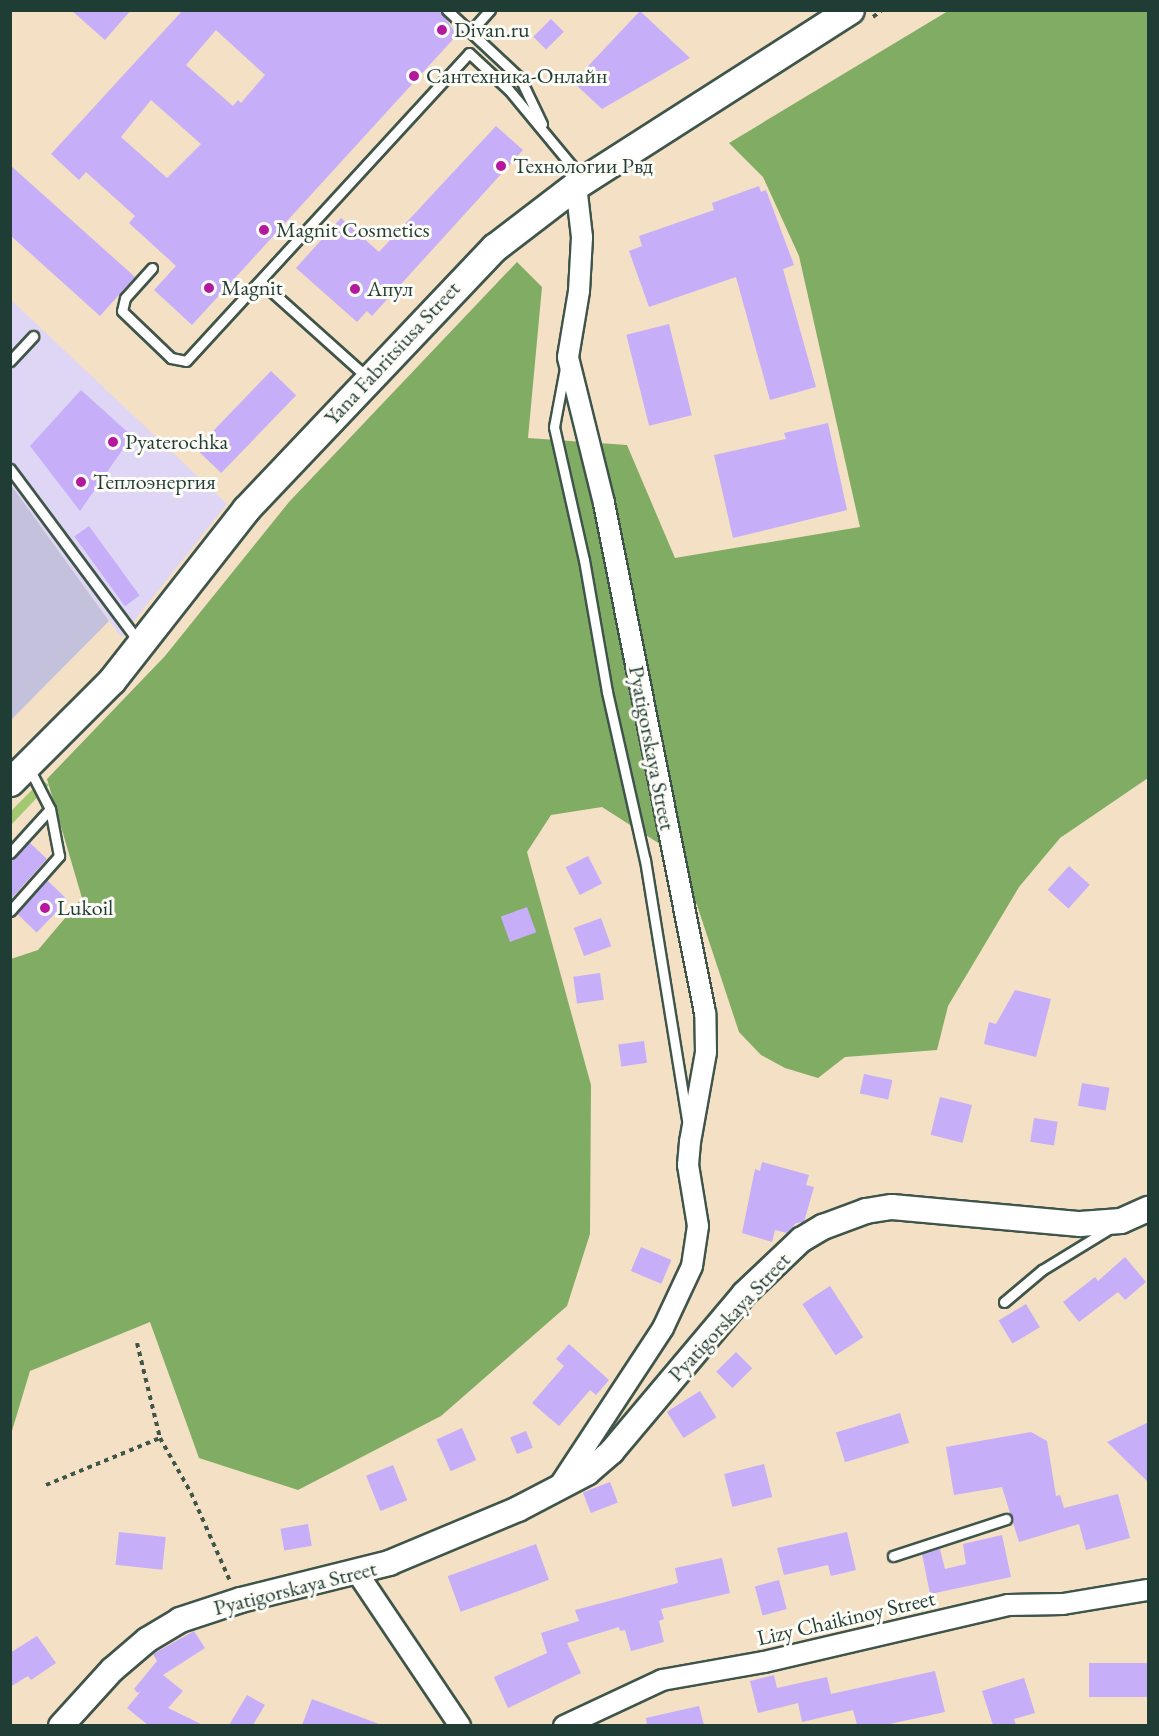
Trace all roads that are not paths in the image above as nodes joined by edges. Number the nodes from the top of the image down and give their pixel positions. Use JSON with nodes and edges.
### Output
{"nodes":[{"id":1,"x":447,"y":10,"type":"edge"},
{"id":2,"x":490,"y":10,"type":"edge"},
{"id":3,"x":850,"y":10,"type":"edge"},
{"id":4,"x":470,"y":32,"type":"junction"},
{"id":5,"x":548,"y":138,"type":"junction"},
{"id":6,"x":576,"y":185,"type":"junction"},
{"id":7,"x":152,"y":268,"type":"dead end"},
{"id":8,"x":261,"y":282,"type":"junction"},
{"id":9,"x":33,"y":336,"type":"dead end"},
{"id":10,"x":568,"y":357,"type":"junction"},
{"id":11,"x":10,"y":362,"type":"edge"},
{"id":12,"x":368,"y":378,"type":"junction"},
{"id":13,"x":10,"y":469,"type":"edge"},
{"id":14,"x":142,"y":646,"type":"junction"},
{"id":15,"x":19,"y":773,"type":"edge"},
{"id":16,"x":50,"y":809,"type":"junction"},
{"id":17,"x":10,"y":853,"type":"edge"},
{"id":18,"x":10,"y":911,"type":"edge"},
{"id":19,"x":690,"y":1142,"type":"junction"},
{"id":20,"x":1149,"y":1209,"type":"edge"},
{"id":21,"x":1121,"y":1221,"type":"junction"},
{"id":22,"x":1005,"y":1302,"type":"dead end"},
{"id":23,"x":556,"y":1490,"type":"junction"},
{"id":24,"x":1006,"y":1519,"type":"dead end"},
{"id":25,"x":893,"y":1556,"type":"dead end"},
{"id":26,"x":358,"y":1574,"type":"junction"},
{"id":27,"x":1149,"y":1590,"type":"edge"},
{"id":28,"x":61,"y":1725,"type":"edge"},
{"id":29,"x":460,"y":1725,"type":"edge"},
{"id":30,"x":564,"y":1725,"type":"edge"}],
"edges":[{"from":1,"to":4,"type":"lane"},
{"from":2,"to":4,"type":"lane"},
{"from":3,"to":6,"type":"main road","name":"Yana Fabritsiusa Street"},
{"from":4,"to":5,"type":"lane"},
{"from":5,"to":6,"type":"lane"},
{"from":5,"to":8,"type":"lane"},
{"from":6,"to":10,"type":"street","name":"Pyatigorskaya Street"},
{"from":6,"to":12,"type":"main road","name":"Yana Fabritsiusa Street"},
{"from":7,"to":8,"type":"lane"},
{"from":8,"to":12,"type":"lane"},
{"from":9,"to":11,"type":"lane"},
{"from":10,"to":19,"type":"lane","name":"Pyatigorskaya Street"},
{"from":10,"to":19,"type":"street","name":"Pyatigorskaya Street"},
{"from":12,"to":14,"type":"main road","name":"Yana Fabritsiusa Street"},
{"from":13,"to":14,"type":"lane"},
{"from":14,"to":15,"type":"main road","name":"Yana Fabritsiusa Street"},
{"from":15,"to":16,"type":"lane"},
{"from":16,"to":17,"type":"lane"},
{"from":16,"to":18,"type":"lane"},
{"from":19,"to":23,"type":"street","name":"Pyatigorskaya Street"},
{"from":20,"to":21,"type":"street","name":"Pyatigorskaya Street"},
{"from":21,"to":22,"type":"lane"},
{"from":21,"to":23,"type":"street","name":"Pyatigorskaya Street"},
{"from":23,"to":26,"type":"street","name":"Pyatigorskaya Street"},
{"from":24,"to":25,"type":"lane"},
{"from":26,"to":28,"type":"street","name":"Pyatigorskaya Street"},
{"from":26,"to":29,"type":"street"},
{"from":27,"to":30,"type":"street","name":"Lizy Chaikinoy Street"}]}
